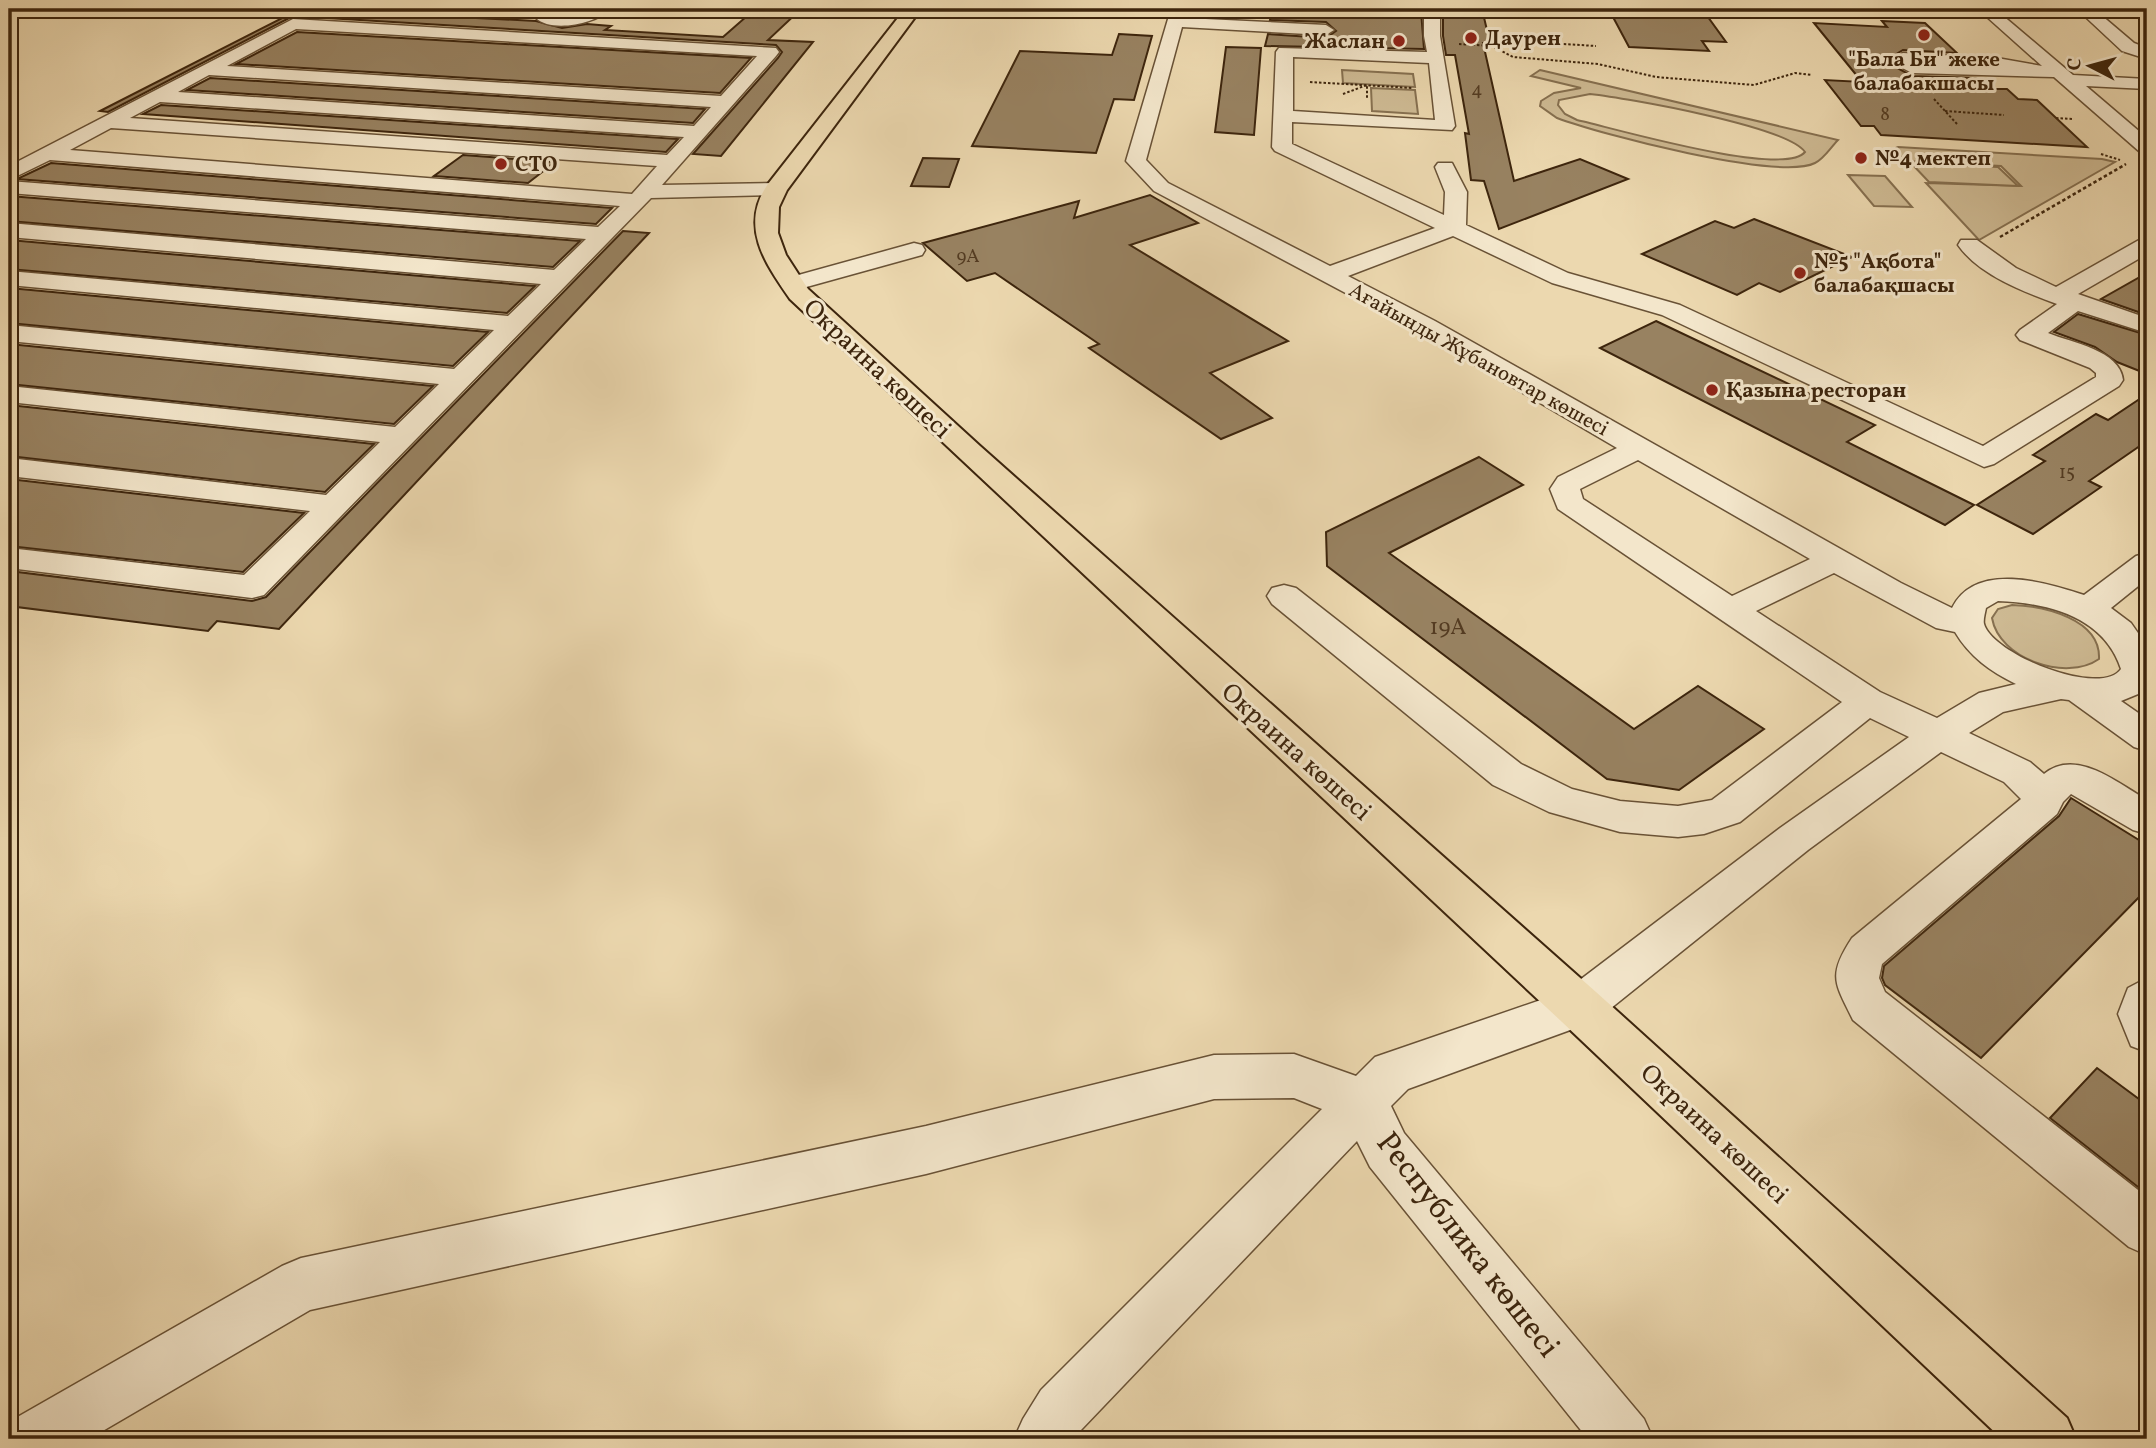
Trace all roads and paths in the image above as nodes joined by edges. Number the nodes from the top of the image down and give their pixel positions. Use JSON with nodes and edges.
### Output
{"nodes":[{"id":1,"x":546,"y":9,"type":"edge"},
{"id":2,"x":602,"y":9,"type":"edge"},
{"id":3,"x":913,"y":9,"type":"edge"},
{"id":4,"x":1432,"y":9,"type":"edge"},
{"id":5,"x":1986,"y":9,"type":"edge"},
{"id":6,"x":2085,"y":9,"type":"edge"},
{"id":7,"x":1178,"y":15,"type":"edge"},
{"id":8,"x":1338,"y":31,"type":"dead end"},
{"id":9,"x":1430,"y":43,"type":"junction"},
{"id":10,"x":252,"y":46,"type":"junction"},
{"id":11,"x":1492,"y":46,"type":"junction"},
{"id":12,"x":1596,"y":46,"type":"dead end"},
{"id":13,"x":279,"y":48,"type":"dead end"},
{"id":14,"x":2147,"y":54,"type":"edge"},
{"id":15,"x":2025,"y":69,"type":"junction"},
{"id":16,"x":206,"y":70,"type":"junction"},
{"id":17,"x":722,"y":74,"type":"dead end"},
{"id":18,"x":1812,"y":75,"type":"dead end"},
{"id":19,"x":749,"y":76,"type":"junction"},
{"id":20,"x":2064,"y":76,"type":"junction"},
{"id":21,"x":1285,"y":80,"type":"junction"},
{"id":22,"x":2147,"y":84,"type":"edge"},
{"id":23,"x":1441,"y":89,"type":"junction"},
{"id":24,"x":157,"y":96,"type":"junction"},
{"id":25,"x":1934,"y":99,"type":"dead end"},
{"id":26,"x":725,"y":103,"type":"junction"},
{"id":27,"x":1945,"y":111,"type":"junction"},
{"id":28,"x":2004,"y":115,"type":"dead end"},
{"id":29,"x":1284,"y":116,"type":"junction"},
{"id":30,"x":107,"y":122,"type":"junction"},
{"id":31,"x":1957,"y":124,"type":"dead end"},
{"id":32,"x":699,"y":132,"type":"junction"},
{"id":33,"x":2147,"y":148,"type":"edge"},
{"id":34,"x":46,"y":154,"type":"junction"},
{"id":35,"x":673,"y":160,"type":"junction"},
{"id":36,"x":2129,"y":163,"type":"dead end"},
{"id":37,"x":1445,"y":167,"type":"dead end"},
{"id":38,"x":9,"y":174,"type":"edge"},
{"id":39,"x":9,"y":187,"type":"edge"},
{"id":40,"x":776,"y":189,"type":"junction"},
{"id":41,"x":641,"y":197,"type":"junction"},
{"id":42,"x":1455,"y":228,"type":"junction"},
{"id":43,"x":9,"y":230,"type":"edge"},
{"id":44,"x":603,"y":234,"type":"junction"},
{"id":45,"x":2147,"y":245,"type":"edge"},
{"id":46,"x":1972,"y":248,"type":"joint"},
{"id":47,"x":914,"y":250,"type":"dead end"},
{"id":48,"x":2123,"y":258,"type":"junction"},
{"id":49,"x":2147,"y":267,"type":"edge"},
{"id":50,"x":1329,"y":275,"type":"junction"},
{"id":51,"x":9,"y":278,"type":"edge"},
{"id":52,"x":559,"y":278,"type":"junction"},
{"id":53,"x":792,"y":284,"type":"junction"},
{"id":54,"x":2068,"y":297,"type":"junction"},
{"id":55,"x":513,"y":324,"type":"junction"},
{"id":56,"x":2147,"y":326,"type":"edge"},
{"id":57,"x":9,"y":332,"type":"edge"},
{"id":58,"x":460,"y":377,"type":"junction"},
{"id":59,"x":9,"y":394,"type":"edge"},
{"id":60,"x":402,"y":436,"type":"junction"},
{"id":61,"x":1639,"y":448,"type":"junction"},
{"id":62,"x":9,"y":467,"type":"edge"},
{"id":63,"x":333,"y":505,"type":"junction"},
{"id":64,"x":9,"y":558,"type":"edge"},
{"id":65,"x":1836,"y":560,"type":"junction"},
{"id":66,"x":2147,"y":563,"type":"edge"},
{"id":67,"x":1284,"y":596,"type":"dead end"},
{"id":68,"x":1732,"y":609,"type":"junction"},
{"id":69,"x":2087,"y":610,"type":"junction"},
{"id":70,"x":1968,"y":624,"type":"junction"},
{"id":71,"x":2000,"y":661,"type":"junction"},
{"id":72,"x":2072,"y":689,"type":"junction"},
{"id":73,"x":2138,"y":698,"type":"edge"},
{"id":74,"x":1867,"y":701,"type":"junction"},
{"id":75,"x":1992,"y":702,"type":"junction"},
{"id":76,"x":1937,"y":736,"type":"junction"},
{"id":77,"x":2147,"y":737,"type":"edge"},
{"id":78,"x":2043,"y":796,"type":"junction"},
{"id":79,"x":2147,"y":818,"type":"edge"},
{"id":80,"x":2147,"y":998,"type":"edge"},
{"id":81,"x":1578,"y":1007,"type":"junction"},
{"id":82,"x":2147,"y":1031,"type":"edge"},
{"id":83,"x":1363,"y":1101,"type":"junction"},
{"id":84,"x":2147,"y":1229,"type":"edge"},
{"id":85,"x":34,"y":1439,"type":"edge"},
{"id":86,"x":1043,"y":1439,"type":"edge"},
{"id":87,"x":1624,"y":1439,"type":"edge"},
{"id":88,"x":2046,"y":1439,"type":"edge"}],
"edges":[{"from":1,"to":2,"type":"street"},
{"from":3,"to":40,"type":"main road","name":"Окраина көшесі"},
{"from":4,"to":9,"type":"street"},
{"from":5,"to":20,"type":"street"},
{"from":6,"to":14,"type":"street"},
{"from":7,"to":8,"type":"street"},
{"from":7,"to":50,"type":"street","name":"Ағайынды Жұбановтар көшесі"},
{"from":9,"to":11,"type":"path"},
{"from":9,"to":21,"type":"street"},
{"from":9,"to":23,"type":"street"},
{"from":10,"to":13,"type":"street"},
{"from":10,"to":16,"type":"street"},
{"from":10,"to":19,"type":"street"},
{"from":11,"to":12,"type":"path"},
{"from":11,"to":18,"type":"path"},
{"from":15,"to":15,"type":"street"},
{"from":15,"to":20,"type":"street"},
{"from":16,"to":24,"type":"street"},
{"from":16,"to":26,"type":"street"},
{"from":17,"to":19,"type":"street"},
{"from":19,"to":26,"type":"street"},
{"from":20,"to":22,"type":"street"},
{"from":20,"to":33,"type":"street"},
{"from":21,"to":23,"type":"path"},
{"from":21,"to":29,"type":"street"},
{"from":23,"to":29,"type":"street"},
{"from":24,"to":30,"type":"street"},
{"from":24,"to":32,"type":"street"},
{"from":25,"to":27,"type":"path"},
{"from":26,"to":32,"type":"street"},
{"from":27,"to":28,"type":"path"},
{"from":27,"to":31,"type":"path"},
{"from":29,"to":42,"type":"street"},
{"from":30,"to":34,"type":"street"},
{"from":30,"to":35,"type":"street"},
{"from":32,"to":35,"type":"street"},
{"from":34,"to":38,"type":"street"},
{"from":34,"to":41,"type":"street"},
{"from":35,"to":41,"type":"street"},
{"from":36,"to":46,"type":"path"},
{"from":37,"to":42,"type":"street"},
{"from":39,"to":44,"type":"street"},
{"from":40,"to":41,"type":"street"},
{"from":40,"to":53,"type":"main road","name":"Окраина көшесі"},
{"from":41,"to":44,"type":"street"},
{"from":42,"to":50,"type":"street"},
{"from":42,"to":54,"type":"street"},
{"from":43,"to":52,"type":"street"},
{"from":44,"to":52,"type":"street"},
{"from":45,"to":48,"type":"street"},
{"from":46,"to":54,"type":"street"},
{"from":47,"to":53,"type":"street"},
{"from":48,"to":49,"type":"street"},
{"from":48,"to":54,"type":"street"},
{"from":50,"to":61,"type":"street","name":"Ағайынды Жұбановтар көшесі"},
{"from":51,"to":55,"type":"street"},
{"from":52,"to":55,"type":"street"},
{"from":53,"to":81,"type":"main road","name":"Окраина көшесі"},
{"from":54,"to":56,"type":"street"},
{"from":55,"to":58,"type":"street"},
{"from":57,"to":58,"type":"street"},
{"from":58,"to":60,"type":"street"},
{"from":59,"to":60,"type":"street"},
{"from":60,"to":63,"type":"street"},
{"from":61,"to":65,"type":"street","name":"Ағайынды Жұбановтар көшесі"},
{"from":61,"to":68,"type":"street"},
{"from":62,"to":63,"type":"street"},
{"from":63,"to":64,"type":"street"},
{"from":65,"to":68,"type":"street"},
{"from":65,"to":70,"type":"street","name":"Ағайынды Жұбановтар көшесі"},
{"from":66,"to":69,"type":"street"},
{"from":67,"to":74,"type":"street"},
{"from":68,"to":74,"type":"street"},
{"from":69,"to":70,"type":"street"},
{"from":69,"to":73,"type":"street"},
{"from":70,"to":71,"type":"street"},
{"from":71,"to":72,"type":"street"},
{"from":71,"to":75,"type":"street"},
{"from":72,"to":73,"type":"street"},
{"from":72,"to":75,"type":"street"},
{"from":72,"to":77,"type":"street"},
{"from":74,"to":76,"type":"street"},
{"from":75,"to":76,"type":"street"},
{"from":76,"to":78,"type":"street"},
{"from":76,"to":81,"type":"street"},
{"from":78,"to":79,"type":"street"},
{"from":78,"to":84,"type":"street"},
{"from":80,"to":82,"type":"street"},
{"from":81,"to":83,"type":"street"},
{"from":81,"to":88,"type":"main road","name":"Окраина көшесі"},
{"from":83,"to":85,"type":"street"},
{"from":83,"to":86,"type":"street"},
{"from":83,"to":87,"type":"street","name":"Республика көшесі"}]}
